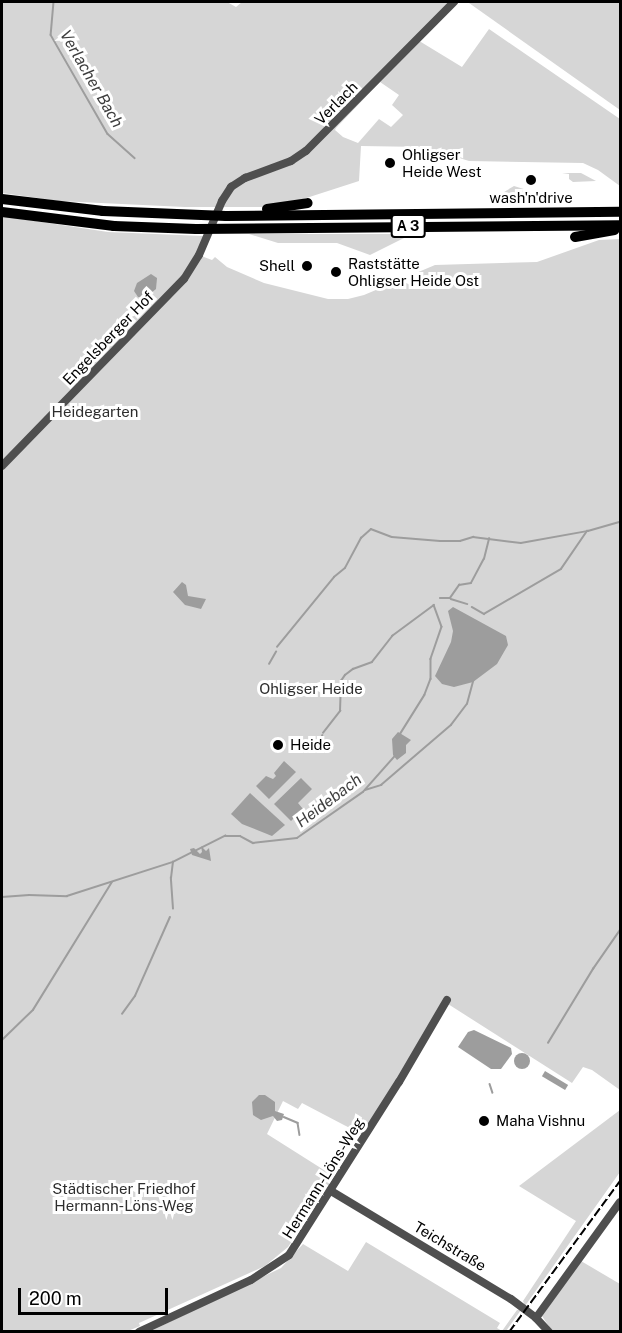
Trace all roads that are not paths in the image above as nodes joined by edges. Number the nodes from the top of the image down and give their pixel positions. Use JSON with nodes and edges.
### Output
{"nodes":[{"id":1,"x":454,"y":2,"type":"edge"},
{"id":2,"x":2,"y":199,"type":"edge"},
{"id":3,"x":222,"y":201,"type":"joint"},
{"id":4,"x":308,"y":203,"type":"dead end"},
{"id":5,"x":2,"y":212,"type":"edge"},
{"id":6,"x":621,"y":212,"type":"edge"},
{"id":7,"x":225,"y":216,"type":"junction"},
{"id":8,"x":621,"y":227,"type":"edge"},
{"id":9,"x":196,"y":229,"type":"junction"},
{"id":10,"x":229,"y":234,"type":"dead end"},
{"id":11,"x":575,"y":237,"type":"dead end"},
{"id":12,"x":2,"y":466,"type":"edge"},
{"id":13,"x":447,"y":1000,"type":"dead end"},
{"id":14,"x":331,"y":1191,"type":"junction"},
{"id":15,"x":621,"y":1203,"type":"edge"},
{"id":16,"x":536,"y":1318,"type":"junction"},
{"id":17,"x":139,"y":1332,"type":"edge"},
{"id":18,"x":549,"y":1332,"type":"edge"}],
"edges":[{"from":1,"to":3,"type":"street","name":"Verlach"},
{"from":2,"to":7,"type":"highway","number":"A 3"},
{"from":3,"to":12,"type":"street","name":"Engelsberger Hof"},
{"from":4,"to":7,"type":"highway"},
{"from":5,"to":9,"type":"highway","number":"A 3"},
{"from":6,"to":7,"type":"highway","number":"A 3"},
{"from":8,"to":9,"type":"highway","number":"A 3"},
{"from":8,"to":11,"type":"highway"},
{"from":9,"to":10,"type":"highway"},
{"from":13,"to":14,"type":"street","name":"Hermann-Löns-Weg"},
{"from":14,"to":16,"type":"street","name":"Teichstraße"},
{"from":14,"to":17,"type":"street","name":"Hermann-Löns-Weg"},
{"from":15,"to":16,"type":"street"},
{"from":16,"to":18,"type":"street","name":"Teichstraße"}]}
